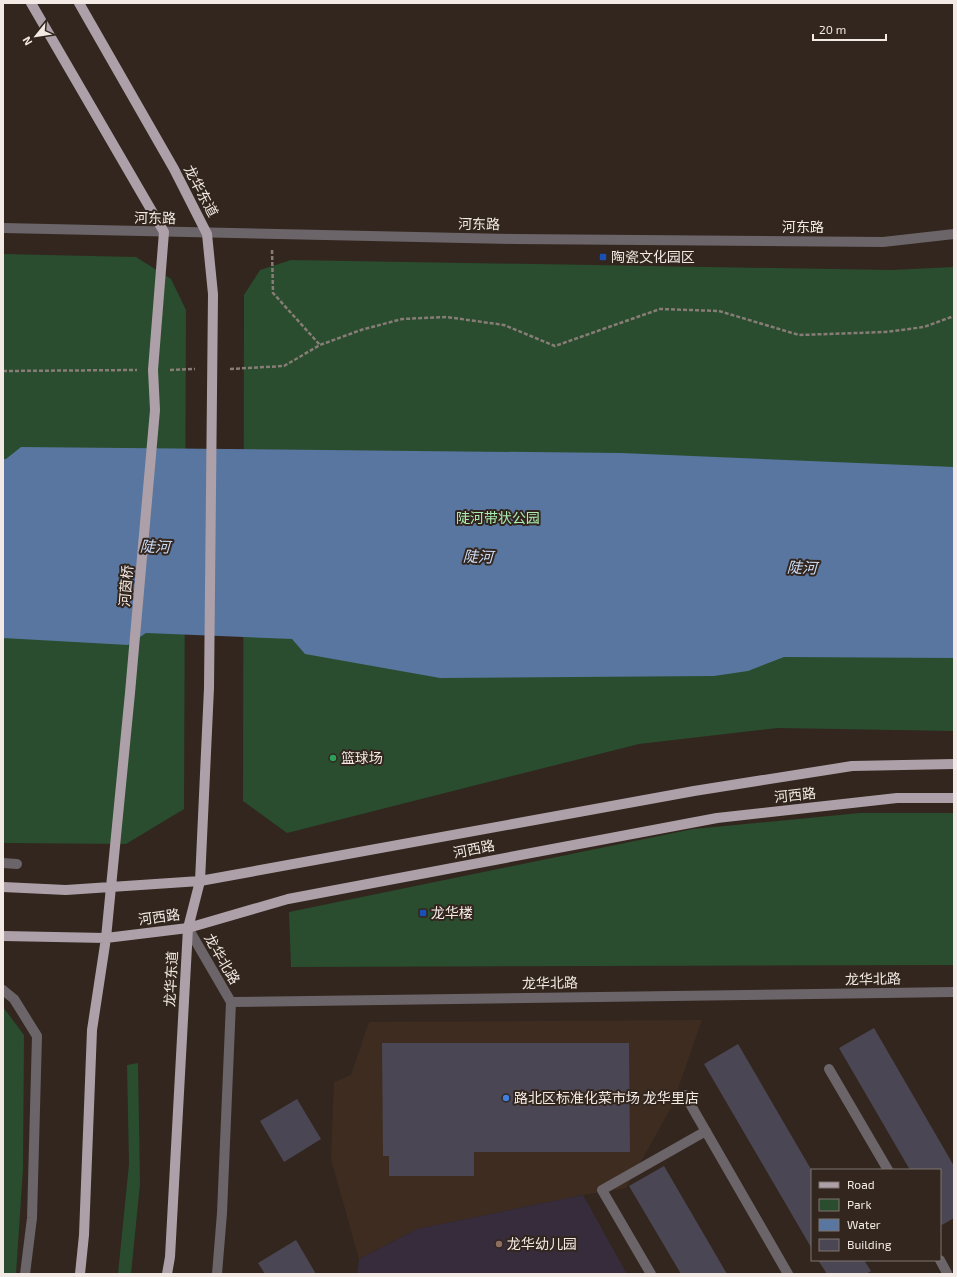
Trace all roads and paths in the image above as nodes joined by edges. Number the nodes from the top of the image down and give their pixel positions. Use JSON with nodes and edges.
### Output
{"nodes":[{"id":1,"x":31,"y":3,"type":"edge"},
{"id":2,"x":79,"y":3,"type":"edge"},
{"id":3,"x":3,"y":228,"type":"edge"},
{"id":4,"x":164,"y":232,"type":"junction"},
{"id":5,"x":207,"y":234,"type":"junction"},
{"id":6,"x":954,"y":234,"type":"edge"},
{"id":7,"x":272,"y":235,"type":"junction"},
{"id":8,"x":954,"y":316,"type":"edge"},
{"id":9,"x":320,"y":345,"type":"junction"},
{"id":10,"x":212,"y":369,"type":"junction"},
{"id":11,"x":153,"y":370,"type":"junction"},
{"id":12,"x":3,"y":371,"type":"edge"},
{"id":13,"x":954,"y":764,"type":"edge"},
{"id":14,"x":954,"y":798,"type":"edge"},
{"id":15,"x":3,"y":864,"type":"edge"},
{"id":16,"x":17,"y":864,"type":"dead end"},
{"id":17,"x":200,"y":881,"type":"junction"},
{"id":18,"x":3,"y":886,"type":"edge"},
{"id":19,"x":111,"y":887,"type":"junction"},
{"id":20,"x":188,"y":928,"type":"junction"},
{"id":21,"x":3,"y":936,"type":"edge"},
{"id":22,"x":106,"y":938,"type":"junction"},
{"id":23,"x":3,"y":990,"type":"edge"},
{"id":24,"x":954,"y":992,"type":"edge"},
{"id":25,"x":231,"y":1002,"type":"junction"},
{"id":26,"x":830,"y":1069,"type":"dead end"},
{"id":27,"x":685,"y":1094,"type":"dead end"},
{"id":28,"x":706,"y":1131,"type":"junction"},
{"id":29,"x":887,"y":1169,"type":"edge"},
{"id":30,"x":941,"y":1261,"type":"edge"},
{"id":31,"x":949,"y":1272,"type":"edge"},
{"id":32,"x":25,"y":1274,"type":"edge"},
{"id":33,"x":80,"y":1274,"type":"edge"},
{"id":34,"x":167,"y":1274,"type":"edge"},
{"id":35,"x":217,"y":1274,"type":"edge"},
{"id":36,"x":650,"y":1274,"type":"edge"},
{"id":37,"x":788,"y":1274,"type":"edge"}],
"edges":[{"from":1,"to":4,"type":"main road"},
{"from":2,"to":5,"type":"main road","name":"龙华东道"},
{"from":3,"to":4,"type":"street","name":"河东路"},
{"from":4,"to":5,"type":"street","name":"河东路"},
{"from":4,"to":11,"type":"main road"},
{"from":5,"to":7,"type":"street","name":"河东路"},
{"from":5,"to":10,"type":"main road","name":"龙华东道"},
{"from":6,"to":7,"type":"street","name":"河东路"},
{"from":7,"to":9,"type":"path"},
{"from":8,"to":9,"type":"path"},
{"from":9,"to":10,"type":"path"},
{"from":10,"to":11,"type":"path"},
{"from":10,"to":17,"type":"main road","name":"龙华东道"},
{"from":11,"to":12,"type":"path"},
{"from":11,"to":19,"type":"main road","name":"河茵桥"},
{"from":13,"to":17,"type":"main road","name":"河西路"},
{"from":14,"to":20,"type":"main road","name":"河西路"},
{"from":15,"to":16,"type":"street"},
{"from":17,"to":19,"type":"main road","name":"河西路"},
{"from":17,"to":20,"type":"main road","name":"龙华东道"},
{"from":18,"to":19,"type":"main road","name":"河西路"},
{"from":19,"to":22,"type":"main road"},
{"from":20,"to":22,"type":"main road","name":"河西路"},
{"from":20,"to":25,"type":"street","name":"龙华北路"},
{"from":20,"to":34,"type":"main road","name":"龙华东道"},
{"from":21,"to":22,"type":"main road","name":"河西路"},
{"from":22,"to":33,"type":"main road"},
{"from":23,"to":32,"type":"street"},
{"from":24,"to":25,"type":"street","name":"龙华北路"},
{"from":25,"to":35,"type":"street"},
{"from":26,"to":29,"type":"street"},
{"from":27,"to":28,"type":"street"},
{"from":28,"to":36,"type":"street"},
{"from":28,"to":37,"type":"street"},
{"from":30,"to":31,"type":"street"}]}
